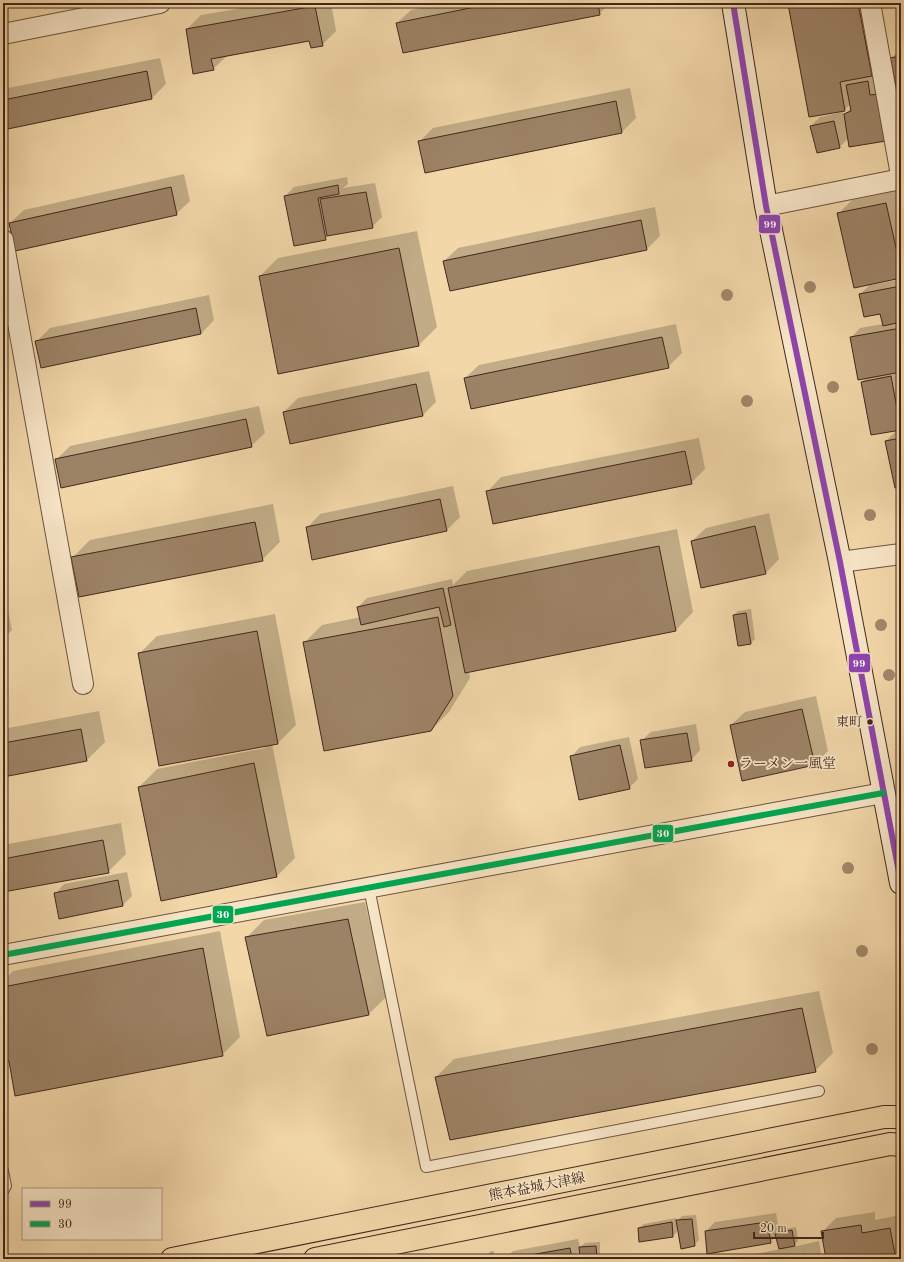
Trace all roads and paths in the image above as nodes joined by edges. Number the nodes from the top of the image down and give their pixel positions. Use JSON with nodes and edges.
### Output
{"nodes":[{"id":1,"x":160,"y":3,"type":"edge"},
{"id":2,"x":733,"y":3,"type":"edge"},
{"id":3,"x":870,"y":3,"type":"edge"},
{"id":4,"x":3,"y":34,"type":"edge"},
{"id":5,"x":901,"y":175,"type":"edge"},
{"id":6,"x":901,"y":179,"type":"edge"},
{"id":7,"x":766,"y":206,"type":"junction"},
{"id":8,"x":3,"y":240,"type":"edge"},
{"id":9,"x":901,"y":554,"type":"edge"},
{"id":10,"x":840,"y":562,"type":"junction"},
{"id":11,"x":83,"y":684,"type":"dead end"},
{"id":12,"x":884,"y":793,"type":"junction"},
{"id":13,"x":901,"y":883,"type":"edge"},
{"id":14,"x":369,"y":888,"type":"junction"},
{"id":15,"x":3,"y":955,"type":"edge"},
{"id":16,"x":819,"y":1091,"type":"dead end"},
{"id":17,"x":901,"y":1116,"type":"edge"},
{"id":18,"x":901,"y":1145,"type":"edge"},
{"id":19,"x":3,"y":1171,"type":"edge"},
{"id":20,"x":3,"y":1191,"type":"edge"},
{"id":21,"x":172,"y":1259,"type":"edge"},
{"id":22,"x":315,"y":1259,"type":"edge"}],
"edges":[{"from":1,"to":4,"type":"street"},
{"from":2,"to":7,"type":"street"},
{"from":3,"to":5,"type":"street"},
{"from":6,"to":7,"type":"street"},
{"from":7,"to":10,"type":"street"},
{"from":8,"to":11,"type":"street"},
{"from":9,"to":10,"type":"street"},
{"from":10,"to":12,"type":"street"},
{"from":12,"to":13,"type":"street"},
{"from":12,"to":14,"type":"street"},
{"from":14,"to":15,"type":"street"},
{"from":14,"to":16,"type":"lane"},
{"from":17,"to":21,"type":"main road","name":"熊本益城大津線"},
{"from":18,"to":22,"type":"main road","name":"熊本益城大津線"},
{"from":19,"to":20,"type":"lane"}]}
